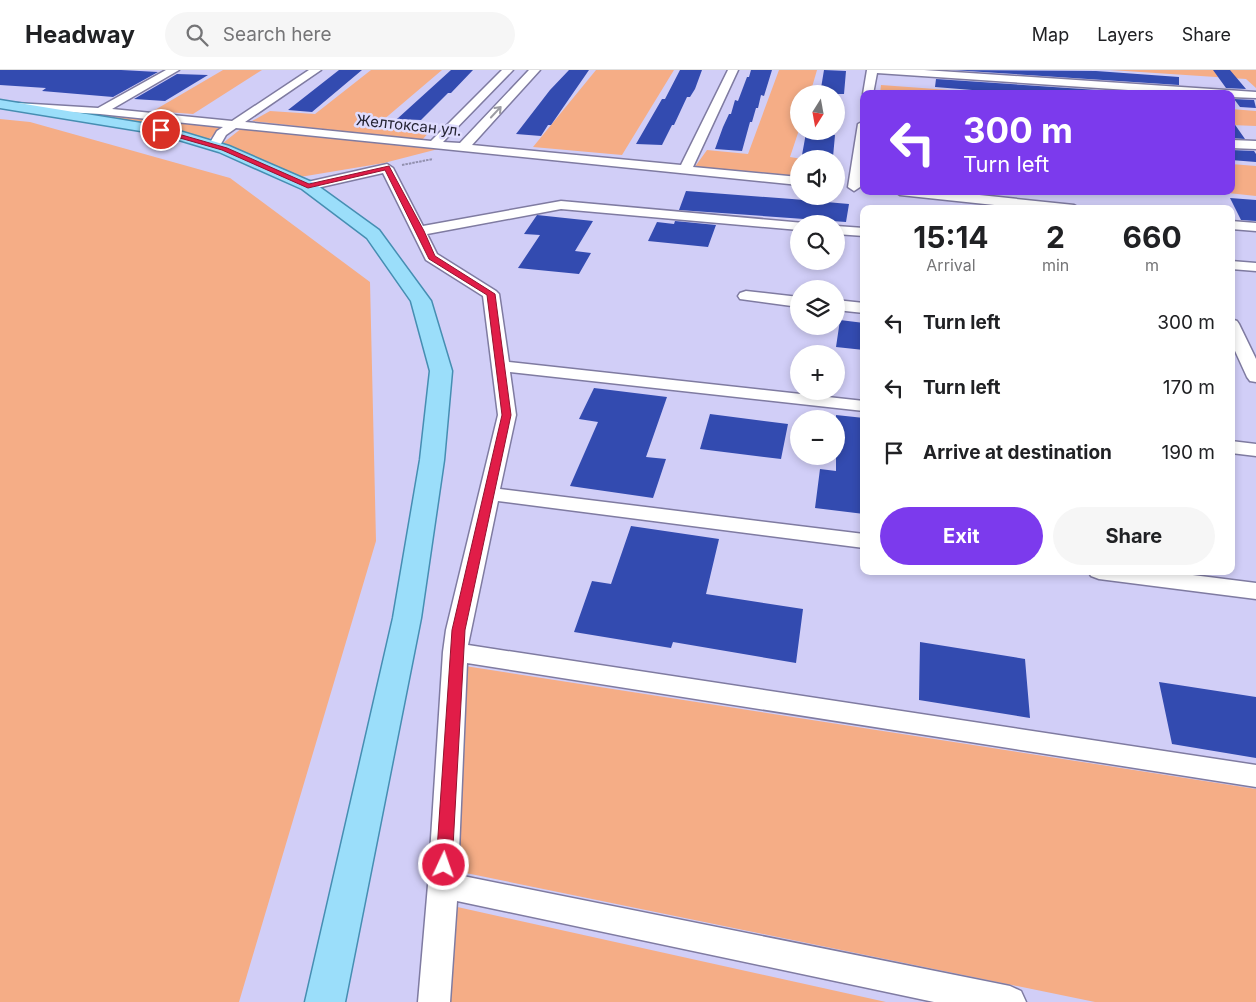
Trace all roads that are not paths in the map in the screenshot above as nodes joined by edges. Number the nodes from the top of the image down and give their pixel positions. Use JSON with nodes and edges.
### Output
{"nodes":[{"id":1,"x":174,"y":70,"type":"edge"},
{"id":2,"x":316,"y":70,"type":"edge"},
{"id":3,"x":508,"y":70,"type":"edge"},
{"id":4,"x":535,"y":70,"type":"edge"},
{"id":5,"x":732,"y":70,"type":"edge"},
{"id":6,"x":872,"y":70,"type":"edge"},
{"id":7,"x":877,"y":70,"type":"edge"},
{"id":8,"x":869,"y":90,"type":"edge"},
{"id":9,"x":1180,"y":90,"type":"edge"},
{"id":10,"x":1235,"y":94,"type":"edge"},
{"id":11,"x":1256,"y":95,"type":"edge"},
{"id":12,"x":8,"y":105,"type":"edge"},
{"id":13,"x":100,"y":110,"type":"junction"},
{"id":14,"x":236,"y":124,"type":"junction"},
{"id":15,"x":434,"y":144,"type":"junction"},
{"id":16,"x":1235,"y":144,"type":"edge"},
{"id":17,"x":1256,"y":145,"type":"edge"},
{"id":18,"x":214,"y":146,"type":"junction"},
{"id":19,"x":463,"y":147,"type":"junction"},
{"id":20,"x":860,"y":149,"type":"edge"},
{"id":21,"x":685,"y":170,"type":"junction"},
{"id":22,"x":790,"y":180,"type":"edge"},
{"id":23,"x":308,"y":186,"type":"junction"},
{"id":24,"x":854,"y":187,"type":"edge"},
{"id":25,"x":939,"y":195,"type":"edge"},
{"id":26,"x":1035,"y":205,"type":"edge"},
{"id":27,"x":790,"y":225,"type":"edge"},
{"id":28,"x":1235,"y":225,"type":"edge"},
{"id":29,"x":1256,"y":227,"type":"edge"},
{"id":30,"x":420,"y":231,"type":"junction"},
{"id":31,"x":845,"y":231,"type":"edge"},
{"id":32,"x":860,"y":232,"type":"edge"},
{"id":33,"x":1235,"y":265,"type":"edge"},
{"id":34,"x":1256,"y":267,"type":"edge"},
{"id":35,"x":746,"y":296,"type":"dead end"},
{"id":36,"x":790,"y":301,"type":"edge"},
{"id":37,"x":845,"y":306,"type":"edge"},
{"id":38,"x":860,"y":308,"type":"edge"},
{"id":39,"x":1235,"y":331,"type":"edge"},
{"id":40,"x":1243,"y":345,"type":"edge"},
{"id":41,"x":500,"y":366,"type":"junction"},
{"id":42,"x":1256,"y":377,"type":"edge"},
{"id":43,"x":860,"y":406,"type":"edge"},
{"id":44,"x":1235,"y":447,"type":"edge"},
{"id":45,"x":1256,"y":450,"type":"edge"},
{"id":46,"x":489,"y":494,"type":"junction"},
{"id":47,"x":860,"y":540,"type":"edge"},
{"id":48,"x":1131,"y":575,"type":"edge"},
{"id":49,"x":1256,"y":591,"type":"edge"},
{"id":50,"x":456,"y":652,"type":"junction"},
{"id":51,"x":1256,"y":776,"type":"edge"},
{"id":52,"x":443,"y":885,"type":"junction"},
{"id":53,"x":325,"y":1002,"type":"edge"},
{"id":54,"x":434,"y":1002,"type":"edge"},
{"id":55,"x":1010,"y":1002,"type":"edge"}],
"edges":[{"from":1,"to":13,"type":"street"},
{"from":2,"to":14,"type":"street"},
{"from":3,"to":15,"type":"street"},
{"from":19,"to":4,"type":"street","one_way":true},
{"from":5,"to":21,"type":"street"},
{"from":6,"to":8,"type":"street"},
{"from":7,"to":9,"type":"street"},
{"from":10,"to":11,"type":"street"},
{"from":12,"to":13,"type":"street","name":"Желтоксан ул."},
{"from":12,"to":18,"type":"main road"},
{"from":13,"to":14,"type":"street","name":"Желтоксан ул."},
{"from":14,"to":15,"type":"street","name":"Желтоксан ул."},
{"from":14,"to":18,"type":"street"},
{"from":15,"to":19,"type":"street","name":"Желтоксан ул."},
{"from":16,"to":17,"type":"street"},
{"from":18,"to":23,"type":"main road"},
{"from":19,"to":21,"type":"street","name":"Желтоксан ул."},
{"from":20,"to":24,"type":"street"},
{"from":21,"to":22,"type":"street","name":"Желтоксан ул."},
{"from":23,"to":30,"type":"street"},
{"from":23,"to":53,"type":"main road"},
{"from":25,"to":26,"type":"street"},
{"from":27,"to":30,"type":"street"},
{"from":28,"to":29,"type":"street"},
{"from":30,"to":41,"type":"street"},
{"from":31,"to":32,"type":"street"},
{"from":33,"to":34,"type":"street"},
{"from":35,"to":36,"type":"street"},
{"from":37,"to":38,"type":"street"},
{"from":39,"to":40,"type":"street"},
{"from":40,"to":42,"type":"street"},
{"from":41,"to":43,"type":"street"},
{"from":41,"to":46,"type":"street"},
{"from":44,"to":45,"type":"street"},
{"from":46,"to":47,"type":"street"},
{"from":46,"to":50,"type":"street"},
{"from":48,"to":49,"type":"street"},
{"from":50,"to":51,"type":"street"},
{"from":50,"to":52,"type":"street"},
{"from":52,"to":54,"type":"street"},
{"from":52,"to":55,"type":"street"}]}
